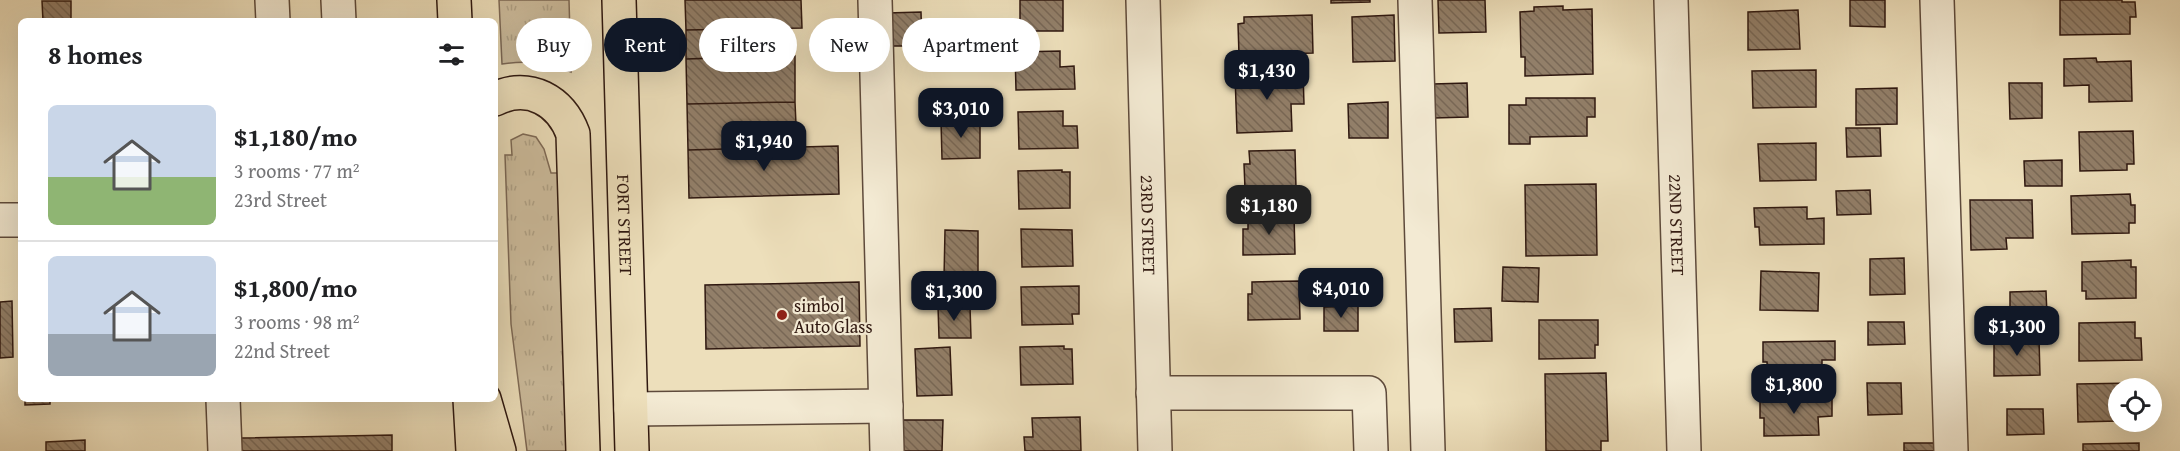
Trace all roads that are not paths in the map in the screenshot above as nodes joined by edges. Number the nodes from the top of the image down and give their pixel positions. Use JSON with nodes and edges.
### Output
{"nodes":[{"id":1,"x":272,"y":0,"type":"edge"},
{"id":2,"x":338,"y":0,"type":"edge"},
{"id":3,"x":454,"y":0,"type":"edge"},
{"id":4,"x":619,"y":0,"type":"edge"},
{"id":5,"x":875,"y":0,"type":"edge"},
{"id":6,"x":1143,"y":0,"type":"edge"},
{"id":7,"x":1415,"y":0,"type":"edge"},
{"id":8,"x":1671,"y":0,"type":"edge"},
{"id":9,"x":1937,"y":0,"type":"edge"},
{"id":10,"x":273,"y":18,"type":"edge"},
{"id":11,"x":339,"y":18,"type":"edge"},
{"id":12,"x":455,"y":18,"type":"edge"},
{"id":13,"x":498,"y":98,"type":"edge"},
{"id":14,"x":0,"y":220,"type":"edge"},
{"id":15,"x":18,"y":220,"type":"edge"},
{"id":16,"x":1154,"y":393,"type":"junction"},
{"id":17,"x":223,"y":402,"type":"edge"},
{"id":18,"x":470,"y":402,"type":"edge"},
{"id":19,"x":485,"y":402,"type":"edge"},
{"id":20,"x":886,"y":406,"type":"junction"},
{"id":21,"x":631,"y":408,"type":"junction"},
{"id":22,"x":225,"y":451,"type":"edge"},
{"id":23,"x":473,"y":451,"type":"edge"},
{"id":24,"x":499,"y":451,"type":"edge"},
{"id":25,"x":583,"y":451,"type":"edge"},
{"id":26,"x":632,"y":451,"type":"edge"},
{"id":27,"x":887,"y":451,"type":"edge"},
{"id":28,"x":1155,"y":451,"type":"edge"},
{"id":29,"x":1371,"y":451,"type":"edge"},
{"id":30,"x":1428,"y":451,"type":"edge"},
{"id":31,"x":1684,"y":451,"type":"edge"},
{"id":32,"x":1951,"y":451,"type":"edge"}],
"edges":[{"from":1,"to":10,"type":"street"},
{"from":2,"to":11,"type":"street"},
{"from":3,"to":12,"type":"main road"},
{"from":4,"to":21,"type":"main road","name":"FORT STREET"},
{"from":5,"to":20,"type":"street"},
{"from":6,"to":16,"type":"street","name":"23RD STREET"},
{"from":7,"to":30,"type":"street"},
{"from":8,"to":31,"type":"street","name":"22ND STREET"},
{"from":9,"to":32,"type":"street"},
{"from":13,"to":25,"type":"main road"},
{"from":14,"to":15,"type":"street"},
{"from":16,"to":28,"type":"street","name":"23RD STREET"},
{"from":16,"to":29,"type":"street"},
{"from":17,"to":22,"type":"street"},
{"from":18,"to":23,"type":"main road"},
{"from":19,"to":24,"type":"main road"},
{"from":20,"to":21,"type":"street"},
{"from":20,"to":27,"type":"street"},
{"from":21,"to":26,"type":"main road","name":"FORT STREET"}]}
